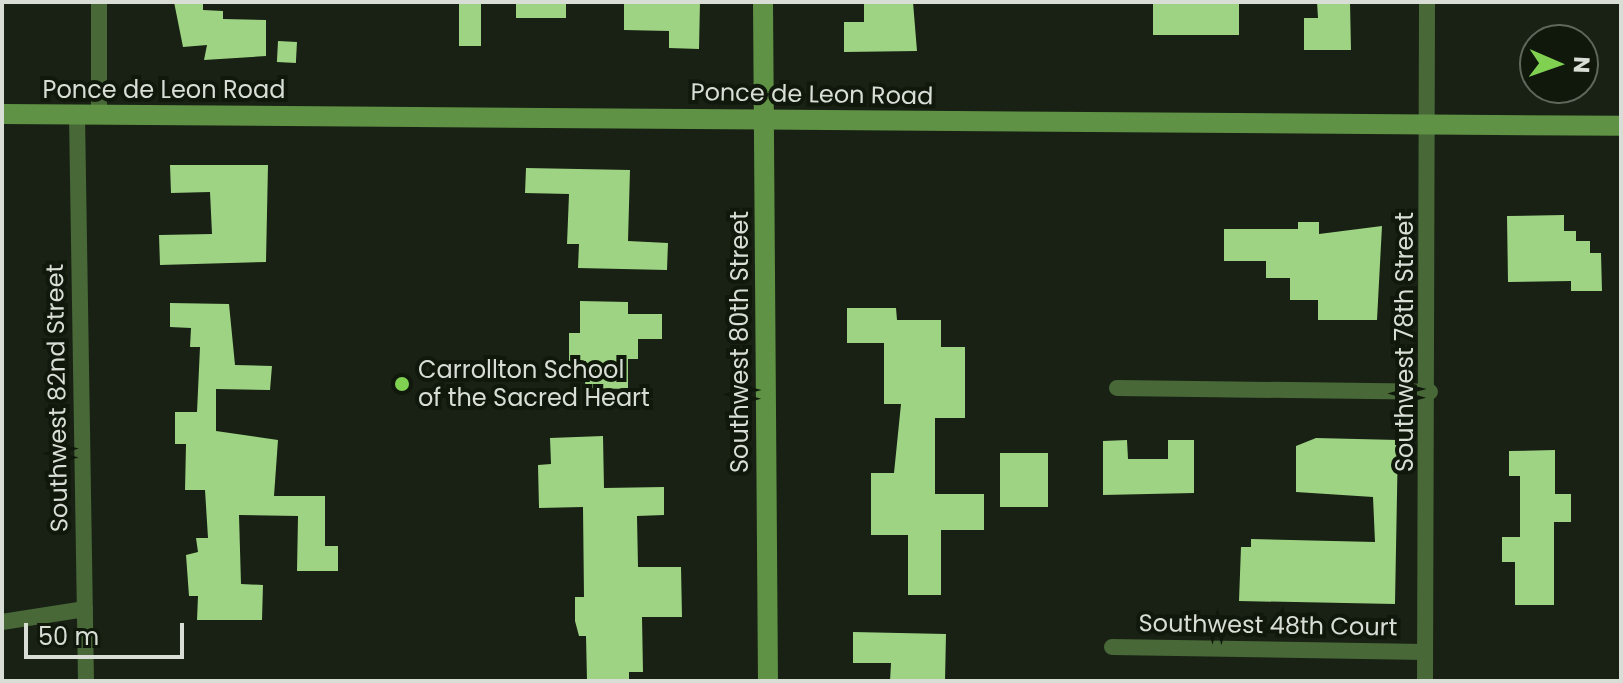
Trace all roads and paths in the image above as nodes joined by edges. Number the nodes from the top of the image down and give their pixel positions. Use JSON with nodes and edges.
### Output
{"nodes":[{"id":1,"x":99,"y":2,"type":"edge"},
{"id":2,"x":763,"y":2,"type":"edge"},
{"id":3,"x":1427,"y":2,"type":"edge"},
{"id":4,"x":2,"y":114,"type":"edge"},
{"id":5,"x":77,"y":115,"type":"junction"},
{"id":6,"x":99,"y":115,"type":"junction"},
{"id":7,"x":764,"y":119,"type":"junction"},
{"id":8,"x":1428,"y":125,"type":"junction"},
{"id":9,"x":1621,"y":126,"type":"edge"},
{"id":10,"x":1117,"y":388,"type":"dead end"},
{"id":11,"x":1430,"y":392,"type":"junction"},
{"id":12,"x":85,"y":609,"type":"junction"},
{"id":13,"x":2,"y":622,"type":"edge"},
{"id":14,"x":1112,"y":647,"type":"dead end"},
{"id":15,"x":1425,"y":652,"type":"junction"},
{"id":16,"x":86,"y":681,"type":"edge"},
{"id":17,"x":768,"y":681,"type":"edge"},
{"id":18,"x":1425,"y":681,"type":"edge"}],
"edges":[{"from":1,"to":6,"type":"street"},
{"from":2,"to":7,"type":"street","name":"Southwest 80th Street"},
{"from":3,"to":8,"type":"street","name":"Southwest 78th Street"},
{"from":4,"to":5,"type":"street","name":"Ponce de Leon Road"},
{"from":5,"to":6,"type":"street","name":"Ponce de Leon Road"},
{"from":5,"to":12,"type":"street","name":"Southwest 82nd Street"},
{"from":6,"to":7,"type":"street","name":"Ponce de Leon Road"},
{"from":7,"to":8,"type":"street","name":"Ponce de Leon Road"},
{"from":7,"to":17,"type":"street","name":"Southwest 80th Street"},
{"from":8,"to":9,"type":"street","name":"Ponce de Leon Road"},
{"from":8,"to":11,"type":"street","name":"Southwest 78th Street"},
{"from":10,"to":11,"type":"street"},
{"from":11,"to":15,"type":"street","name":"Southwest 78th Street"},
{"from":12,"to":13,"type":"street"},
{"from":12,"to":16,"type":"street","name":"Southwest 82nd Street"},
{"from":14,"to":15,"type":"street","name":"Southwest 48th Court"},
{"from":15,"to":18,"type":"street","name":"Southwest 78th Street"}]}
